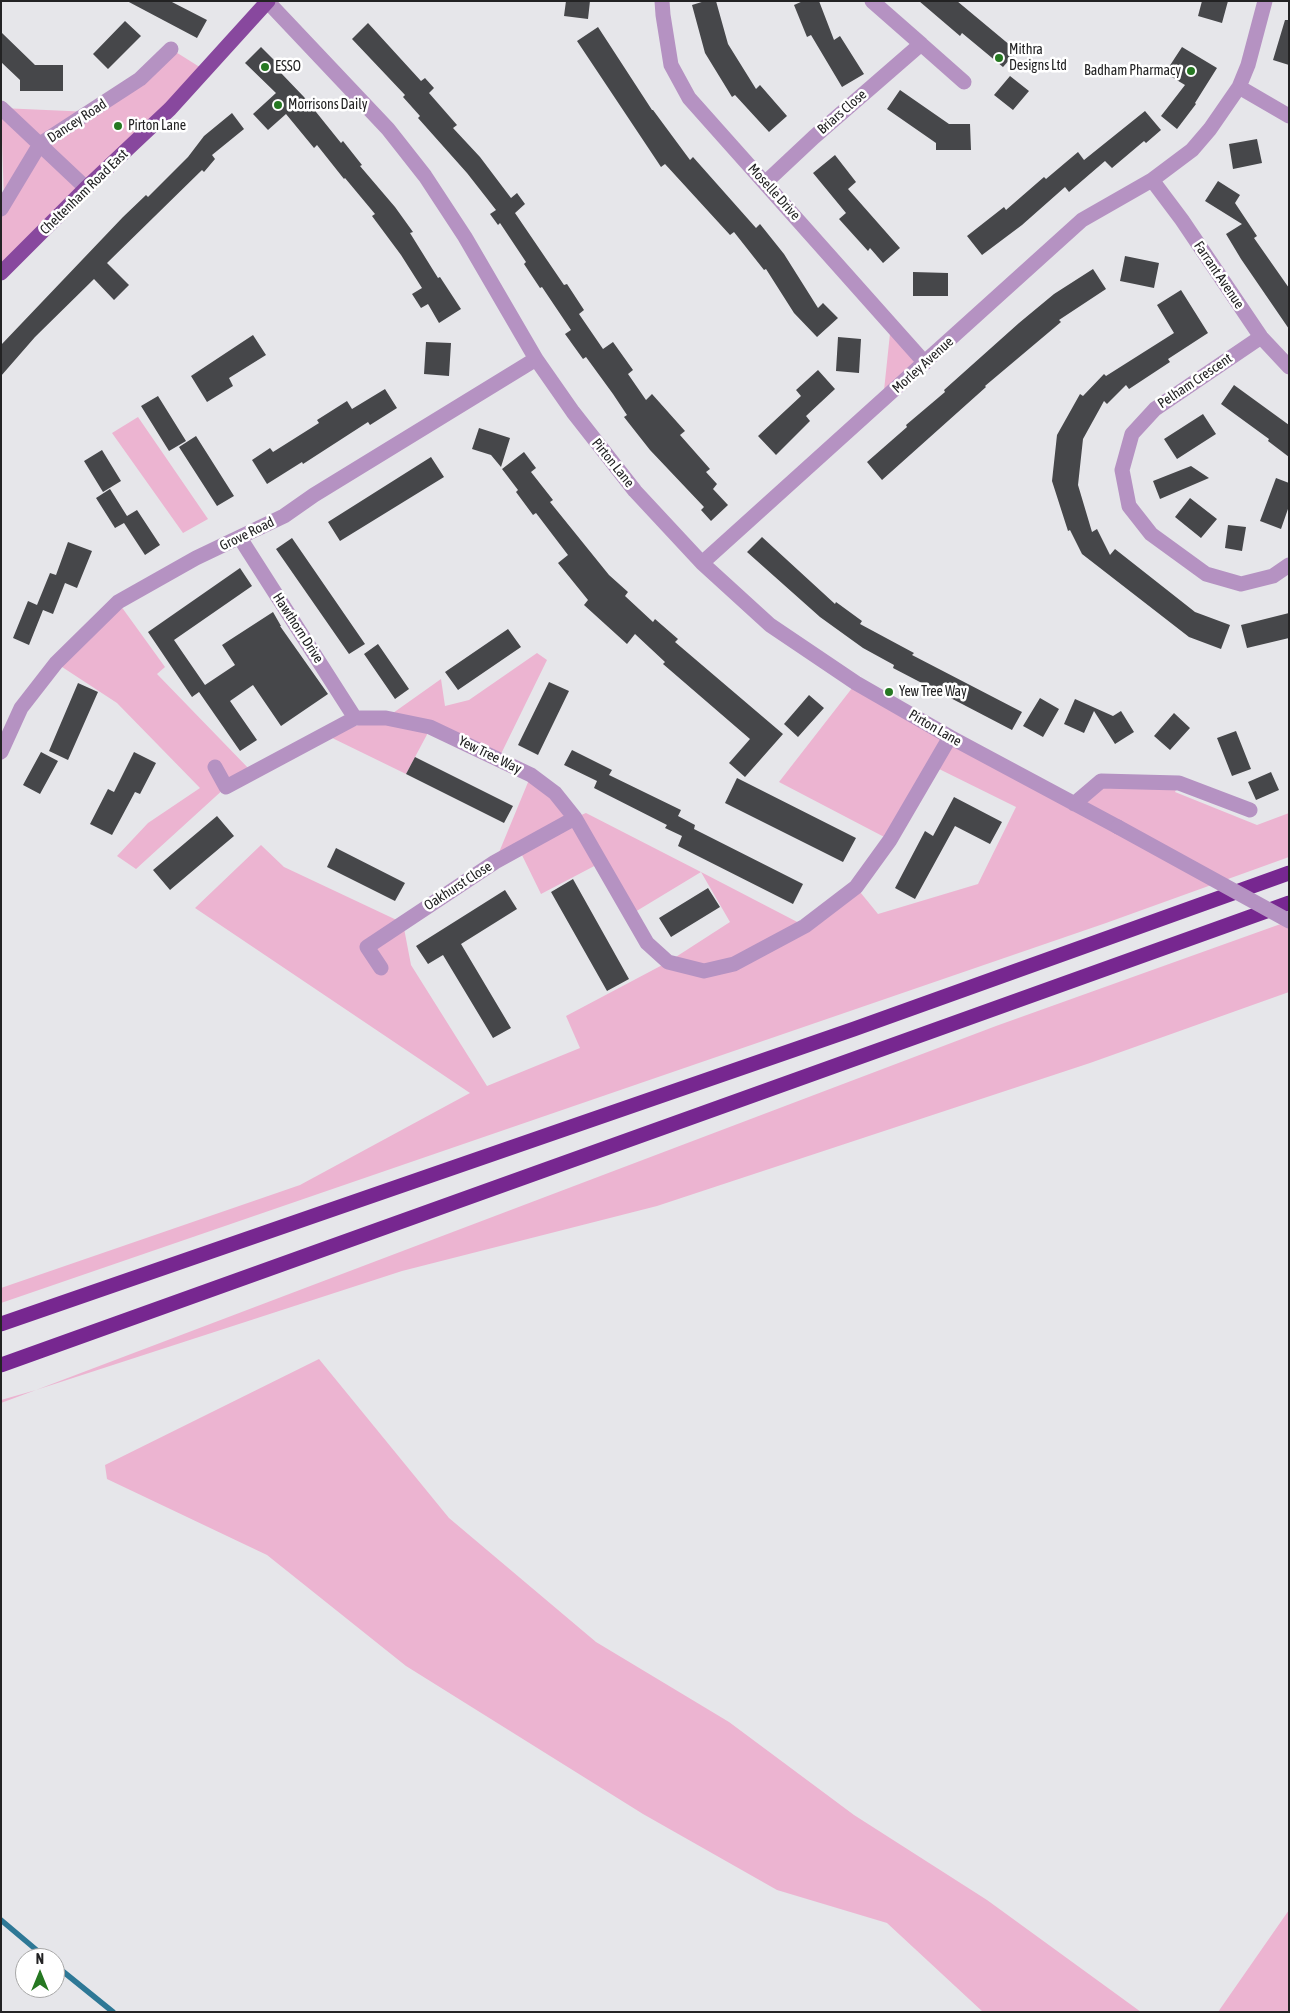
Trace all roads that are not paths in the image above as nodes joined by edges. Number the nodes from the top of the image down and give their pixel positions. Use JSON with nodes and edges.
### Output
{"nodes":[{"id":1,"x":662,"y":1,"type":"edge"},
{"id":2,"x":872,"y":1,"type":"edge"},
{"id":3,"x":1265,"y":1,"type":"edge"},
{"id":4,"x":268,"y":2,"type":"edge"},
{"id":5,"x":920,"y":44,"type":"junction"},
{"id":6,"x":171,"y":49,"type":"dead end"},
{"id":7,"x":964,"y":82,"type":"dead end"},
{"id":8,"x":1239,"y":87,"type":"junction"},
{"id":9,"x":1,"y":108,"type":"edge"},
{"id":10,"x":1289,"y":116,"type":"edge"},
{"id":11,"x":40,"y":144,"type":"junction"},
{"id":12,"x":1152,"y":180,"type":"junction"},
{"id":13,"x":766,"y":182,"type":"junction"},
{"id":14,"x":86,"y":188,"type":"junction"},
{"id":15,"x":1,"y":209,"type":"edge"},
{"id":16,"x":1,"y":273,"type":"edge"},
{"id":17,"x":1261,"y":337,"type":"junction"},
{"id":18,"x":536,"y":359,"type":"junction"},
{"id":19,"x":925,"y":363,"type":"junction"},
{"id":20,"x":1289,"y":367,"type":"edge"},
{"id":21,"x":240,"y":538,"type":"junction"},
{"id":22,"x":702,"y":563,"type":"junction"},
{"id":23,"x":1289,"y":565,"type":"edge"},
{"id":24,"x":355,"y":718,"type":"junction"},
{"id":25,"x":950,"y":737,"type":"junction"},
{"id":26,"x":1,"y":752,"type":"edge"},
{"id":27,"x":215,"y":767,"type":"dead end"},
{"id":28,"x":1074,"y":804,"type":"junction"},
{"id":29,"x":1250,"y":810,"type":"dead end"},
{"id":30,"x":574,"y":818,"type":"junction"},
{"id":31,"x":1289,"y":873,"type":"edge"},
{"id":32,"x":1289,"y":904,"type":"edge"},
{"id":33,"x":1289,"y":921,"type":"edge"},
{"id":34,"x":381,"y":968,"type":"dead end"},
{"id":35,"x":1,"y":1324,"type":"edge"},
{"id":36,"x":1,"y":1365,"type":"edge"}],
"edges":[{"from":1,"to":13,"type":"street","name":"Moselle Drive"},
{"from":2,"to":5,"type":"street"},
{"from":3,"to":8,"type":"street","name":"Morley Avenue"},
{"from":4,"to":14,"type":"main road","name":"Cheltenham Road East"},
{"from":4,"to":18,"type":"street","name":"Pirton Lane"},
{"from":5,"to":7,"type":"street"},
{"from":5,"to":13,"type":"street","name":"Briars Close"},
{"from":6,"to":11,"type":"street","name":"Dancey Road"},
{"from":8,"to":10,"type":"street"},
{"from":8,"to":12,"type":"street","name":"Morley Avenue"},
{"from":9,"to":11,"type":"street"},
{"from":11,"to":14,"type":"street"},
{"from":11,"to":15,"type":"street","name":"Dancey Road"},
{"from":12,"to":17,"type":"street","name":"Farrant Avenue"},
{"from":12,"to":19,"type":"street","name":"Morley Avenue"},
{"from":13,"to":19,"type":"street","name":"Moselle Drive"},
{"from":14,"to":16,"type":"main road","name":"Cheltenham Road East"},
{"from":17,"to":20,"type":"street","name":"Farrant Avenue"},
{"from":17,"to":23,"type":"street","name":"Pelham Crescent"},
{"from":18,"to":21,"type":"street","name":"Grove Road"},
{"from":18,"to":22,"type":"street","name":"Pirton Lane"},
{"from":19,"to":22,"type":"street","name":"Morley Avenue"},
{"from":21,"to":24,"type":"street","name":"Hawthorn Drive"},
{"from":21,"to":26,"type":"street","name":"Grove Road"},
{"from":22,"to":25,"type":"street","name":"Pirton Lane"},
{"from":24,"to":27,"type":"street","name":"Yew Tree Way"},
{"from":24,"to":30,"type":"street","name":"Yew Tree Way"},
{"from":25,"to":28,"type":"street","name":"Pirton Lane"},
{"from":25,"to":30,"type":"street","name":"Yew Tree Way"},
{"from":28,"to":29,"type":"street"},
{"from":28,"to":33,"type":"street","name":"Pirton Lane","bridge":true},
{"from":30,"to":34,"type":"street","name":"Oakhurst Close"},
{"from":31,"to":35,"type":"highway"},
{"from":32,"to":36,"type":"highway"}]}
